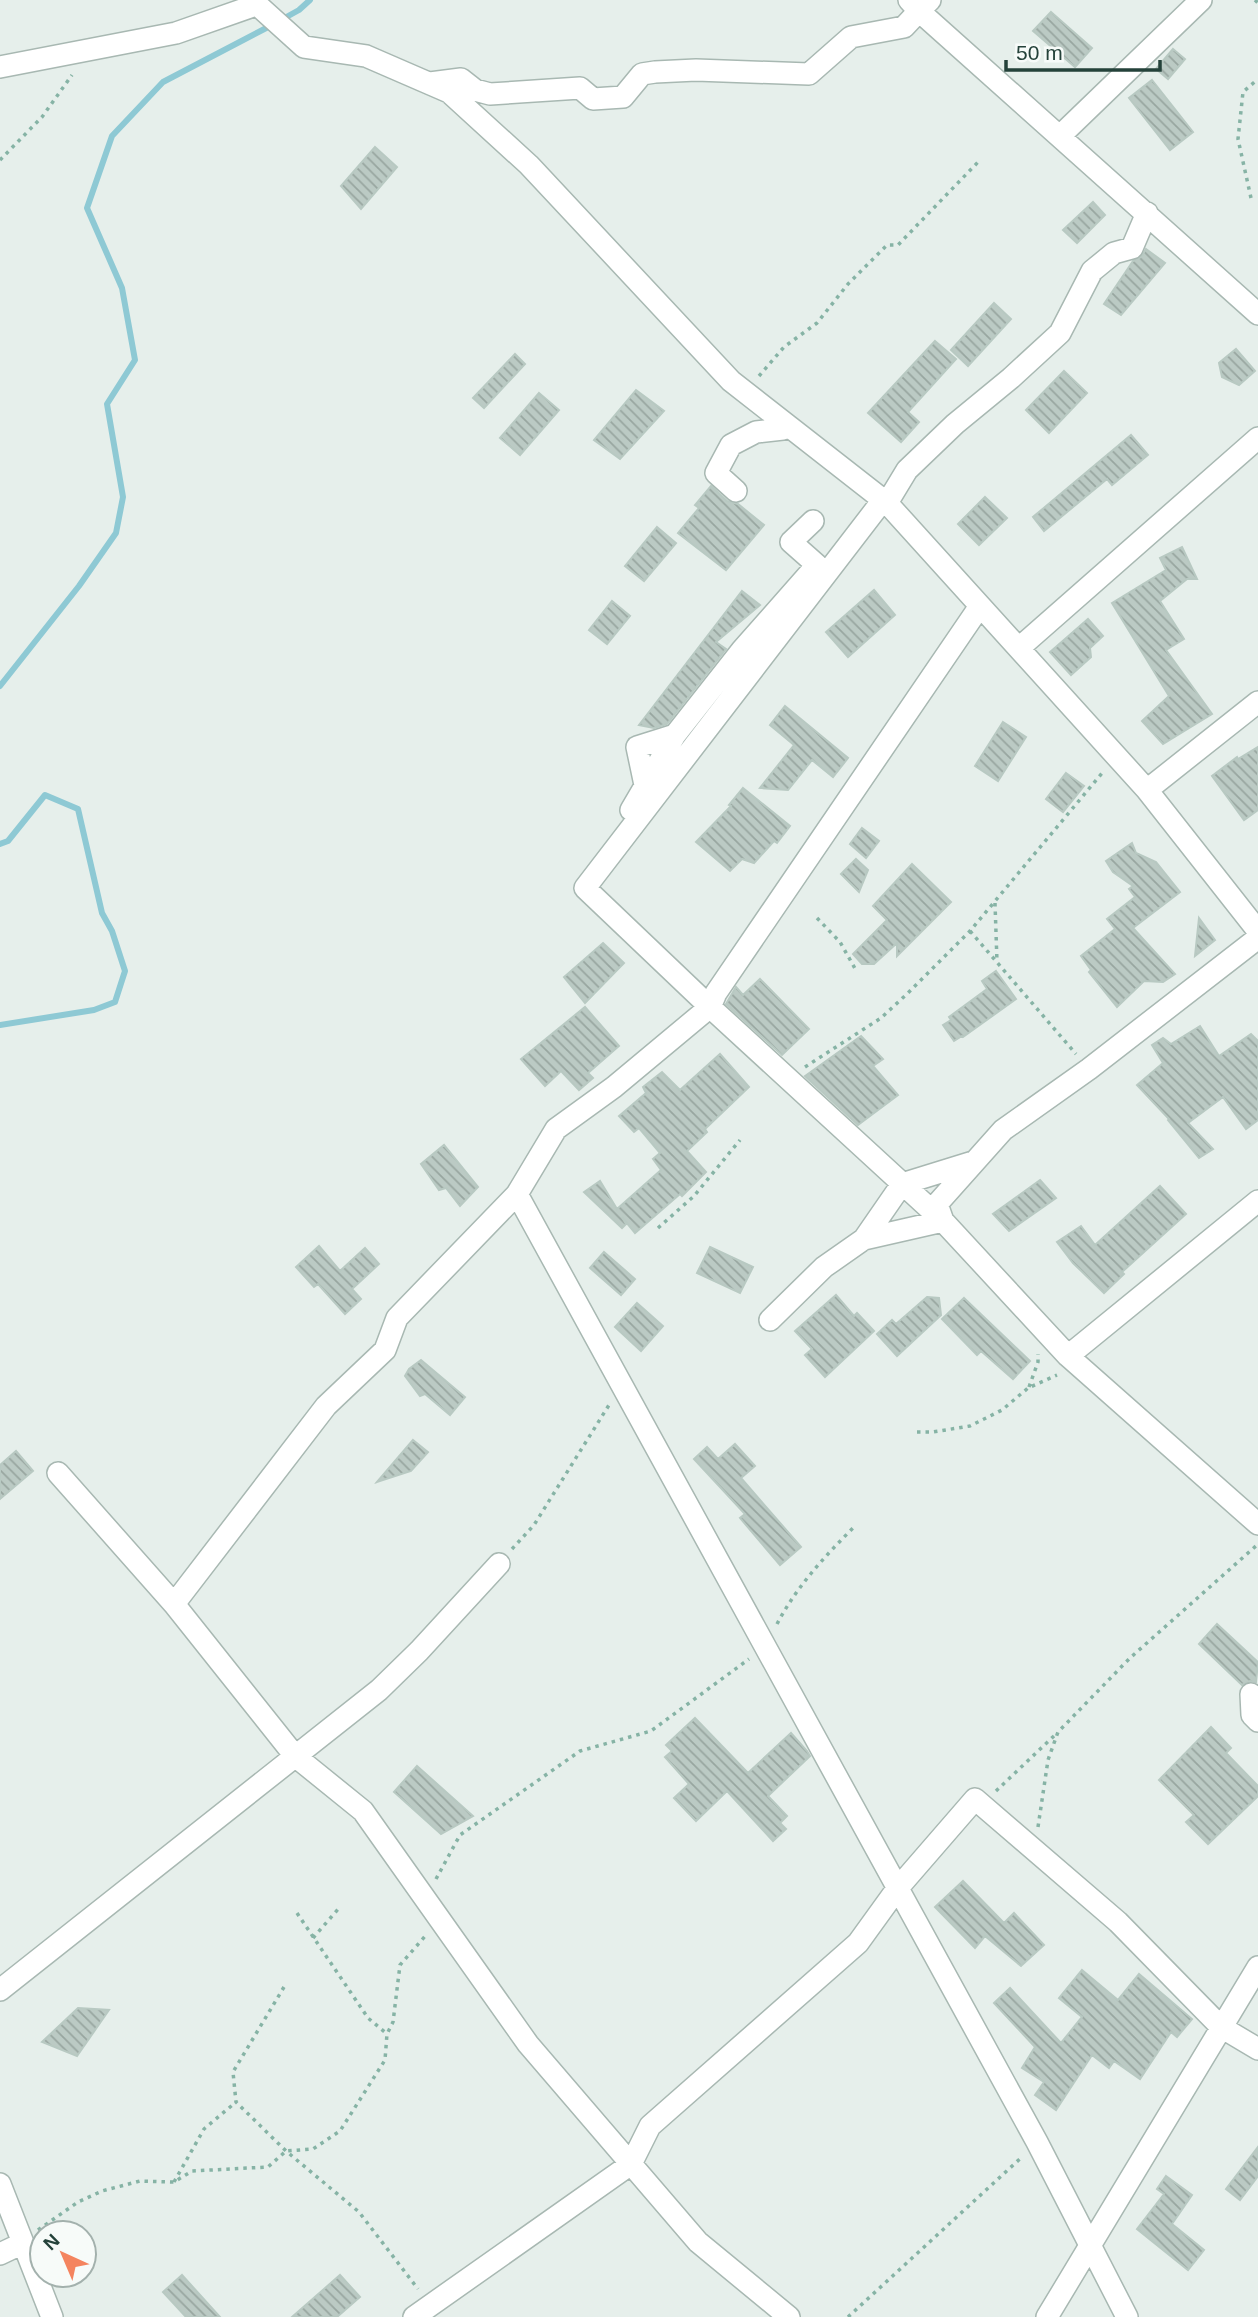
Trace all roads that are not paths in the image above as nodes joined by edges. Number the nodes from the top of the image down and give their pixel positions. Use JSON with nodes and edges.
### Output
{"nodes":[{"id":1,"x":1200,"y":0,"type":"edge"},
{"id":2,"x":254,"y":2,"type":"edge"},
{"id":3,"x":919,"y":4,"type":"edge"},
{"id":4,"x":0,"y":67,"type":"edge"},
{"id":5,"x":430,"y":83,"type":"junction"},
{"id":6,"x":1060,"y":136,"type":"junction"},
{"id":7,"x":1147,"y":213,"type":"junction"},
{"id":8,"x":1258,"y":314,"type":"edge"},
{"id":9,"x":787,"y":426,"type":"junction"},
{"id":10,"x":1258,"y":438,"type":"edge"},
{"id":11,"x":736,"y":491,"type":"dead end"},
{"id":12,"x":887,"y":503,"type":"junction"},
{"id":13,"x":813,"y":521,"type":"dead end"},
{"id":14,"x":980,"y":606,"type":"junction"},
{"id":15,"x":1019,"y":648,"type":"junction"},
{"id":16,"x":1258,"y":702,"type":"edge"},
{"id":17,"x":1147,"y":790,"type":"junction"},
{"id":18,"x":619,"y":844,"type":"junction"},
{"id":19,"x":1258,"y":931,"type":"edge"},
{"id":20,"x":1258,"y":938,"type":"edge"},
{"id":21,"x":710,"y":1007,"type":"junction"},
{"id":22,"x":974,"y":1162,"type":"junction"},
{"id":23,"x":902,"y":1184,"type":"junction"},
{"id":24,"x":517,"y":1194,"type":"junction"},
{"id":25,"x":1258,"y":1201,"type":"edge"},
{"id":26,"x":943,"y":1221,"type":"junction"},
{"id":27,"x":864,"y":1239,"type":"junction"},
{"id":28,"x":770,"y":1320,"type":"dead end"},
{"id":29,"x":1073,"y":1361,"type":"junction"},
{"id":30,"x":58,"y":1473,"type":"dead end"},
{"id":31,"x":1258,"y":1524,"type":"edge"},
{"id":32,"x":499,"y":1564,"type":"road end"},
{"id":33,"x":174,"y":1604,"type":"junction"},
{"id":34,"x":1251,"y":1694,"type":"dead end"},
{"id":35,"x":1258,"y":1721,"type":"edge"},
{"id":36,"x":295,"y":1756,"type":"junction"},
{"id":37,"x":897,"y":1889,"type":"junction"},
{"id":38,"x":1258,"y":1966,"type":"edge"},
{"id":39,"x":0,"y":1990,"type":"edge"},
{"id":40,"x":1221,"y":2027,"type":"junction"},
{"id":41,"x":1258,"y":2049,"type":"edge"},
{"id":42,"x":631,"y":2164,"type":"junction"},
{"id":43,"x":0,"y":2184,"type":"edge"},
{"id":44,"x":23,"y":2243,"type":"junction"},
{"id":45,"x":1091,"y":2244,"type":"junction"},
{"id":46,"x":0,"y":2254,"type":"edge"},
{"id":47,"x":422,"y":2311,"type":"edge"},
{"id":48,"x":52,"y":2317,"type":"edge"},
{"id":49,"x":789,"y":2317,"type":"edge"},
{"id":50,"x":1047,"y":2317,"type":"edge"},
{"id":51,"x":1127,"y":2317,"type":"edge"}],
"edges":[{"from":1,"to":6,"type":"street"},
{"from":2,"to":4,"type":"street"},
{"from":2,"to":5,"type":"street"},
{"from":3,"to":5,"type":"street"},
{"from":3,"to":6,"type":"street"},
{"from":5,"to":9,"type":"street"},
{"from":6,"to":7,"type":"street"},
{"from":7,"to":8,"type":"street"},
{"from":7,"to":12,"type":"street"},
{"from":9,"to":11,"type":"street"},
{"from":9,"to":12,"type":"street"},
{"from":10,"to":15,"type":"street"},
{"from":12,"to":14,"type":"street"},
{"from":12,"to":18,"type":"street"},
{"from":13,"to":18,"type":"street"},
{"from":14,"to":15,"type":"street"},
{"from":14,"to":21,"type":"street"},
{"from":15,"to":17,"type":"street"},
{"from":16,"to":17,"type":"street"},
{"from":17,"to":19,"type":"street"},
{"from":18,"to":21,"type":"street"},
{"from":20,"to":22,"type":"street"},
{"from":21,"to":23,"type":"street"},
{"from":21,"to":24,"type":"street"},
{"from":22,"to":23,"type":"street"},
{"from":22,"to":26,"type":"street"},
{"from":23,"to":26,"type":"street"},
{"from":23,"to":27,"type":"street"},
{"from":24,"to":33,"type":"street"},
{"from":24,"to":37,"type":"street"},
{"from":25,"to":29,"type":"street"},
{"from":26,"to":27,"type":"street"},
{"from":26,"to":29,"type":"street"},
{"from":27,"to":28,"type":"street"},
{"from":29,"to":31,"type":"street"},
{"from":30,"to":33,"type":"street"},
{"from":32,"to":36,"type":"street"},
{"from":33,"to":36,"type":"street"},
{"from":34,"to":35,"type":"street"},
{"from":36,"to":39,"type":"street"},
{"from":36,"to":42,"type":"street"},
{"from":37,"to":40,"type":"street"},
{"from":37,"to":42,"type":"street"},
{"from":37,"to":45,"type":"street"},
{"from":38,"to":40,"type":"street"},
{"from":40,"to":41,"type":"street"},
{"from":40,"to":45,"type":"street"},
{"from":42,"to":47,"type":"street"},
{"from":42,"to":49,"type":"street"},
{"from":43,"to":44,"type":"street"},
{"from":44,"to":46,"type":"street"},
{"from":44,"to":48,"type":"street"},
{"from":45,"to":50,"type":"street"},
{"from":45,"to":51,"type":"street"}]}
